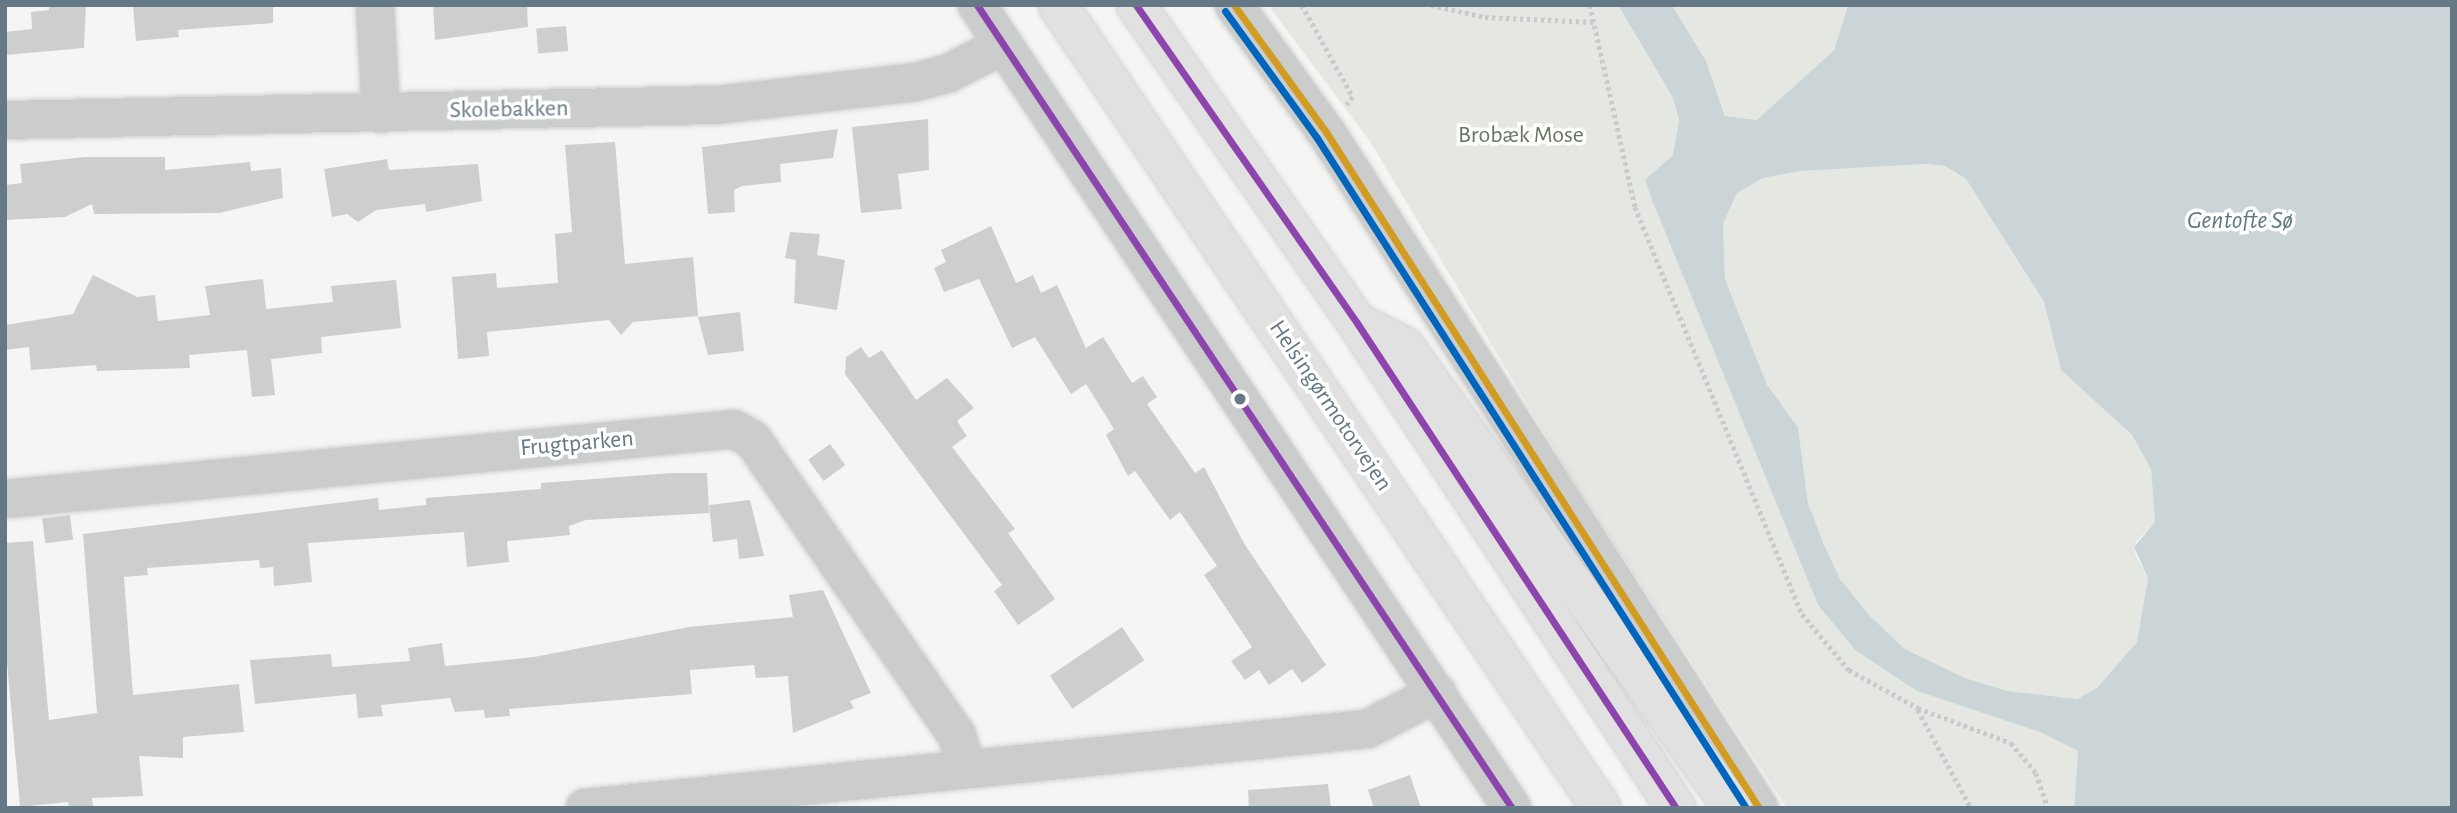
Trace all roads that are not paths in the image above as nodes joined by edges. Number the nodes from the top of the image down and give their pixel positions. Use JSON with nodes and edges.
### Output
{"nodes":[{"id":1,"x":374,"y":5,"type":"edge"},
{"id":2,"x":978,"y":5,"type":"edge"},
{"id":3,"x":1058,"y":5,"type":"edge"},
{"id":4,"x":1136,"y":5,"type":"edge"},
{"id":5,"x":1234,"y":5,"type":"edge"},
{"id":6,"x":1003,"y":45,"type":"junction"},
{"id":7,"x":381,"y":114,"type":"junction"},
{"id":8,"x":5,"y":120,"type":"edge"},
{"id":9,"x":1357,"y":323,"type":"junction"},
{"id":10,"x":5,"y":499,"type":"edge"},
{"id":11,"x":1437,"y":693,"type":"junction"},
{"id":12,"x":967,"y":769,"type":"junction"},
{"id":13,"x":584,"y":808,"type":"edge"},
{"id":14,"x":1512,"y":808,"type":"edge"},
{"id":15,"x":1601,"y":808,"type":"edge"},
{"id":16,"x":1676,"y":808,"type":"edge"},
{"id":17,"x":1733,"y":808,"type":"edge"},
{"id":18,"x":1759,"y":808,"type":"edge"}],
"edges":[{"from":1,"to":7,"type":"street"},
{"from":2,"to":6,"type":"street"},
{"from":3,"to":15,"type":"highway","name":"Helsingørmotorvejen"},
{"from":4,"to":9,"type":"highway"},
{"from":5,"to":18,"type":"street"},
{"from":6,"to":7,"type":"street","name":"Skolebakken"},
{"from":6,"to":11,"type":"street"},
{"from":7,"to":8,"type":"street","name":"Skolebakken"},
{"from":9,"to":16,"type":"highway"},
{"from":9,"to":17,"type":"highway"},
{"from":10,"to":12,"type":"street","name":"Frugtparken"},
{"from":11,"to":12,"type":"street"},
{"from":11,"to":14,"type":"street"},
{"from":12,"to":13,"type":"street"}]}
